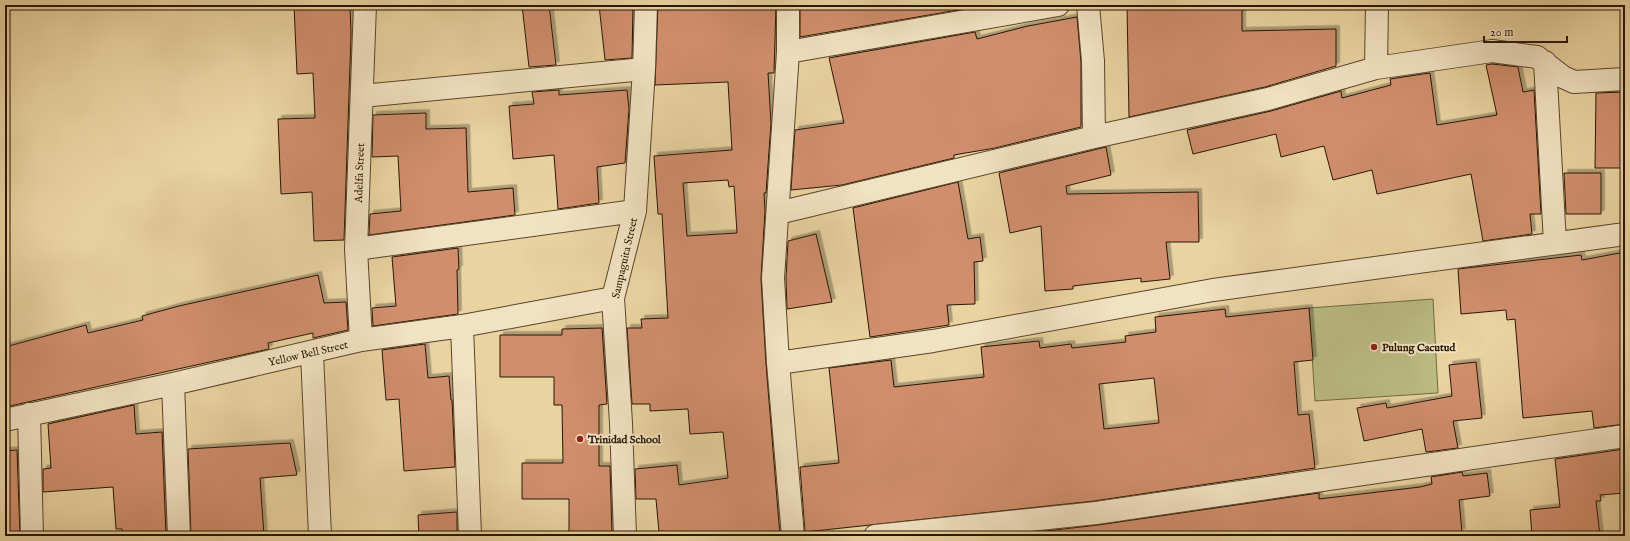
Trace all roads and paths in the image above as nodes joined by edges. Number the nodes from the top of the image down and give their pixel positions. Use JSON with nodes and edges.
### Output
{"nodes":[{"id":1,"x":365,"y":5,"type":"edge"},
{"id":2,"x":646,"y":5,"type":"edge"},
{"id":3,"x":788,"y":5,"type":"edge"},
{"id":4,"x":1058,"y":5,"type":"edge"},
{"id":5,"x":1088,"y":5,"type":"edge"},
{"id":6,"x":1377,"y":5,"type":"edge"},
{"id":7,"x":788,"y":52,"type":"junction"},
{"id":8,"x":1545,"y":62,"type":"junction"},
{"id":9,"x":1376,"y":68,"type":"junction"},
{"id":10,"x":644,"y":69,"type":"junction"},
{"id":11,"x":1625,"y":79,"type":"edge"},
{"id":12,"x":362,"y":96,"type":"junction"},
{"id":13,"x":1094,"y":137,"type":"junction"},
{"id":14,"x":635,"y":211,"type":"junction"},
{"id":15,"x":778,"y":212,"type":"junction"},
{"id":16,"x":1625,"y":234,"type":"edge"},
{"id":17,"x":1555,"y":243,"type":"junction"},
{"id":18,"x":356,"y":249,"type":"junction"},
{"id":19,"x":613,"y":298,"type":"junction"},
{"id":20,"x":462,"y":326,"type":"junction"},
{"id":21,"x":361,"y":340,"type":"junction"},
{"id":22,"x":312,"y":353,"type":"junction"},
{"id":23,"x":778,"y":363,"type":"junction"},
{"id":24,"x":173,"y":384,"type":"junction"},
{"id":25,"x":29,"y":414,"type":"junction"},
{"id":26,"x":5,"y":420,"type":"edge"},
{"id":27,"x":1625,"y":436,"type":"edge"},
{"id":28,"x":32,"y":536,"type":"edge"},
{"id":29,"x":179,"y":536,"type":"edge"},
{"id":30,"x":320,"y":536,"type":"edge"},
{"id":31,"x":470,"y":536,"type":"edge"},
{"id":32,"x":625,"y":536,"type":"edge"},
{"id":33,"x":793,"y":536,"type":"edge"},
{"id":34,"x":875,"y":536,"type":"edge"}],
"edges":[{"from":1,"to":12,"type":"street","name":"Adelfa Street"},
{"from":2,"to":10,"type":"street","name":"Sampaguita Street"},
{"from":3,"to":7,"type":"street"},
{"from":4,"to":7,"type":"street"},
{"from":5,"to":13,"type":"street"},
{"from":6,"to":9,"type":"street"},
{"from":7,"to":15,"type":"street"},
{"from":8,"to":9,"type":"street"},
{"from":8,"to":11,"type":"street"},
{"from":8,"to":17,"type":"street"},
{"from":9,"to":13,"type":"street"},
{"from":10,"to":12,"type":"street"},
{"from":10,"to":14,"type":"street","name":"Sampaguita Street"},
{"from":12,"to":18,"type":"street","name":"Adelfa Street"},
{"from":13,"to":15,"type":"street"},
{"from":14,"to":18,"type":"street"},
{"from":14,"to":19,"type":"street","name":"Sampaguita Street"},
{"from":15,"to":23,"type":"street"},
{"from":16,"to":17,"type":"street"},
{"from":17,"to":23,"type":"street"},
{"from":18,"to":21,"type":"street","name":"Adelfa Street"},
{"from":19,"to":20,"type":"street","name":"Yellow Bell Street"},
{"from":19,"to":32,"type":"street","name":"Sampaguita Street"},
{"from":20,"to":21,"type":"street","name":"Yellow Bell Street"},
{"from":20,"to":31,"type":"street"},
{"from":21,"to":22,"type":"street","name":"Yellow Bell Street"},
{"from":22,"to":24,"type":"street","name":"Yellow Bell Street"},
{"from":22,"to":30,"type":"street"},
{"from":23,"to":33,"type":"street"},
{"from":24,"to":25,"type":"street","name":"Yellow Bell Street"},
{"from":24,"to":29,"type":"street"},
{"from":25,"to":26,"type":"street","name":"Yellow Bell Street"},
{"from":25,"to":28,"type":"street"},
{"from":27,"to":34,"type":"street"}]}
